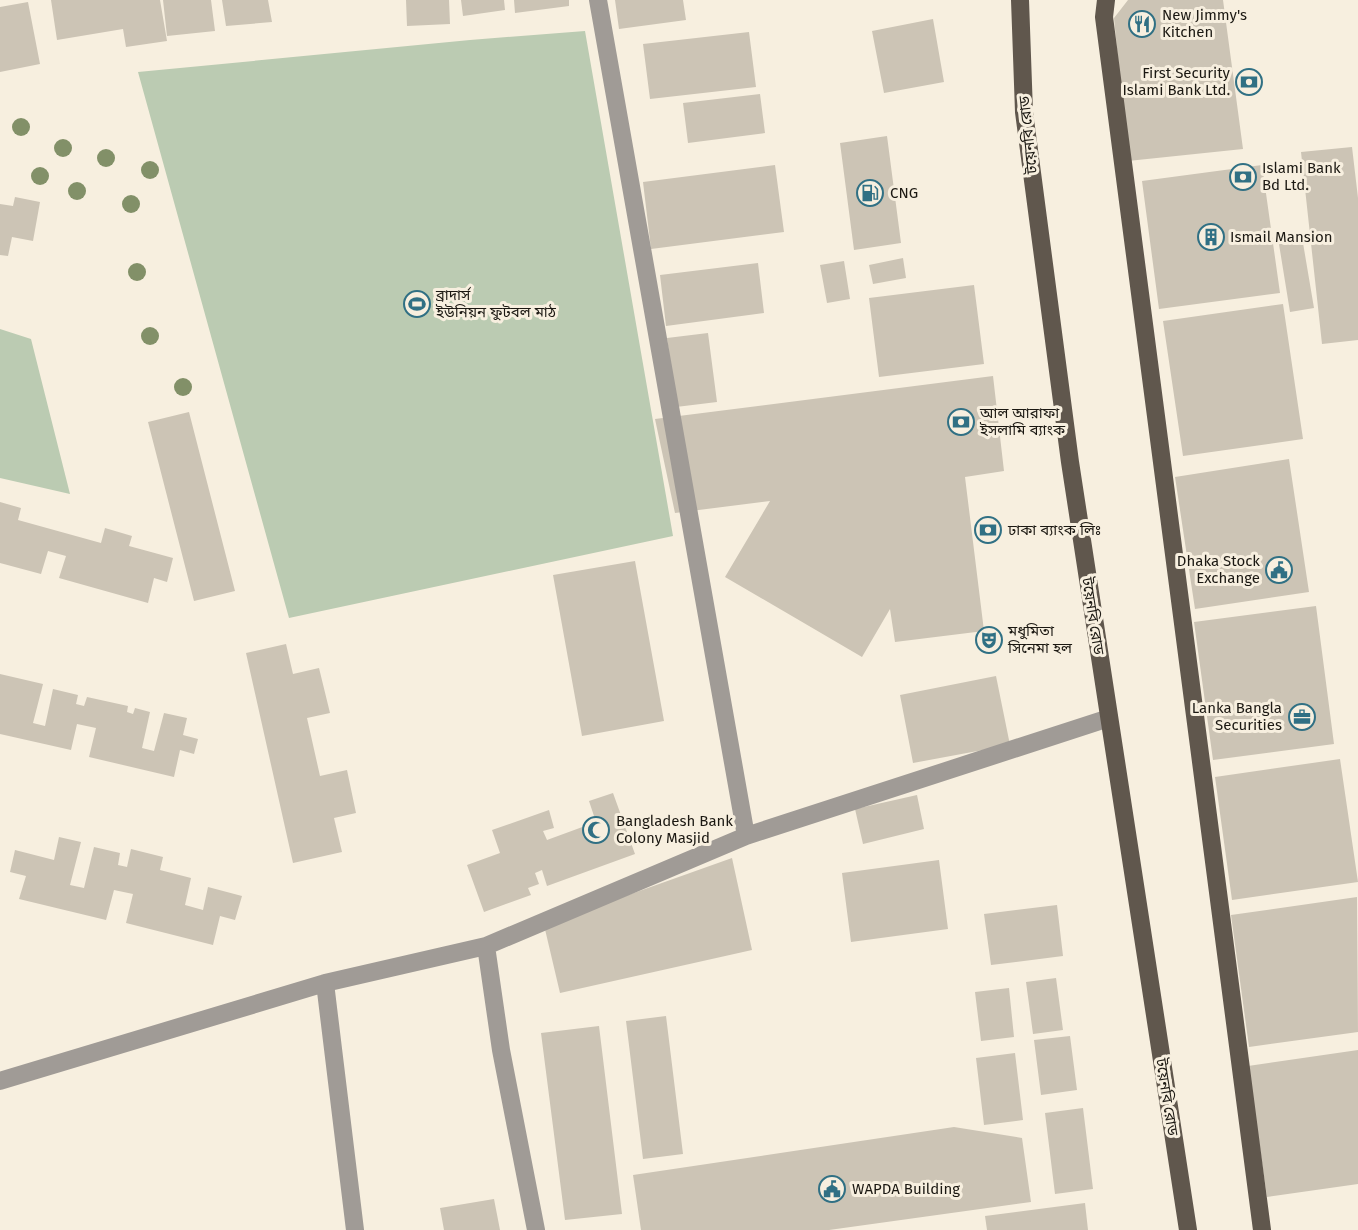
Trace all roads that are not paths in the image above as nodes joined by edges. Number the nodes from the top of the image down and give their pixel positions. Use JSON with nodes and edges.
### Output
{"nodes":[{"id":1,"x":598,"y":0,"type":"edge"},
{"id":2,"x":1012,"y":0,"type":"edge"},
{"id":3,"x":1020,"y":0,"type":"edge"},
{"id":4,"x":1106,"y":0,"type":"edge"},
{"id":5,"x":1020,"y":19,"type":"junction"},
{"id":6,"x":1109,"y":718,"type":"junction"},
{"id":7,"x":746,"y":836,"type":"junction"},
{"id":8,"x":486,"y":946,"type":"junction"},
{"id":9,"x":325,"y":983,"type":"junction"},
{"id":10,"x":0,"y":1081,"type":"edge"},
{"id":11,"x":355,"y":1230,"type":"edge"},
{"id":12,"x":536,"y":1230,"type":"edge"},
{"id":13,"x":1188,"y":1230,"type":"edge"},
{"id":14,"x":1262,"y":1230,"type":"edge"}],
"edges":[{"from":1,"to":7,"type":"street"},
{"from":2,"to":5,"type":"street"},
{"from":3,"to":5,"type":"main road","name":"টয়েনবি রোড"},
{"from":4,"to":14,"type":"main road"},
{"from":5,"to":6,"type":"main road","name":"টয়েনবি রোড"},
{"from":6,"to":7,"type":"street"},
{"from":6,"to":13,"type":"main road","name":"টয়েনবি রোড"},
{"from":7,"to":8,"type":"street"},
{"from":8,"to":9,"type":"street"},
{"from":8,"to":12,"type":"street"},
{"from":9,"to":10,"type":"street"},
{"from":9,"to":11,"type":"street"}]}
